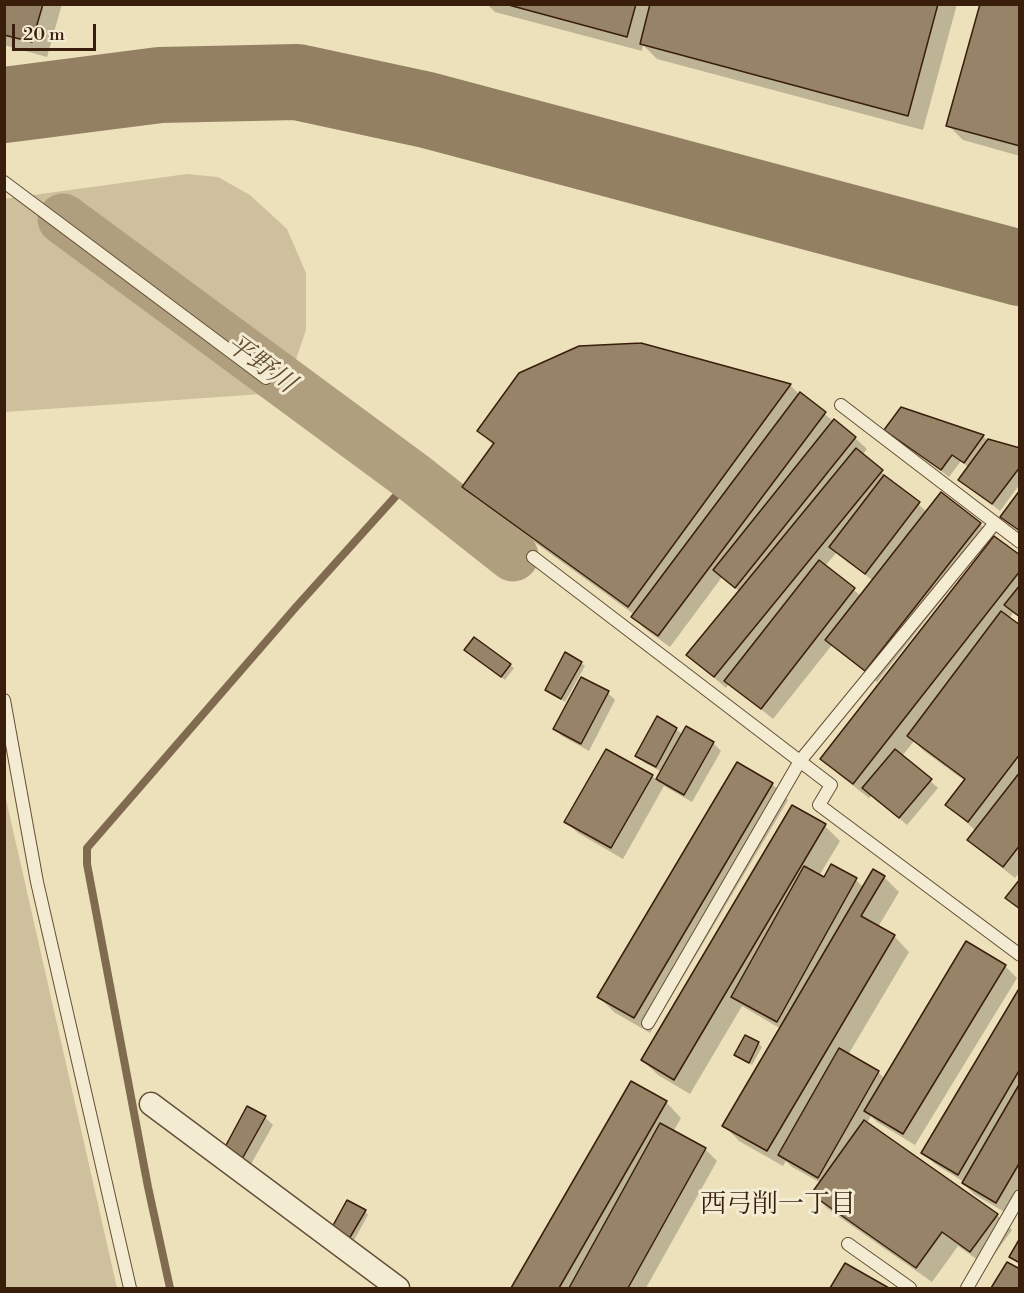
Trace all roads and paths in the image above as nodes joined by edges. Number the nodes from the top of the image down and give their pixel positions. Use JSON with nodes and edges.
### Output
{"nodes":[{"id":1,"x":4,"y":182,"type":"edge"},
{"id":2,"x":266,"y":378,"type":"dead end"},
{"id":3,"x":841,"y":405,"type":"dead end"},
{"id":4,"x":995,"y":523,"type":"junction"},
{"id":5,"x":1020,"y":542,"type":"edge"},
{"id":6,"x":533,"y":557,"type":"dead end"},
{"id":7,"x":4,"y":700,"type":"edge"},
{"id":8,"x":800,"y":761,"type":"junction"},
{"id":9,"x":1020,"y":955,"type":"edge"},
{"id":10,"x":648,"y":1023,"type":"dead end"},
{"id":11,"x":151,"y":1104,"type":"dead end"},
{"id":12,"x":1020,"y":1196,"type":"edge"},
{"id":13,"x":848,"y":1244,"type":"dead end"},
{"id":14,"x":130,"y":1288,"type":"edge"},
{"id":15,"x":398,"y":1288,"type":"edge"},
{"id":16,"x":910,"y":1288,"type":"edge"},
{"id":17,"x":967,"y":1288,"type":"edge"}],
"edges":[{"from":1,"to":2,"type":"lane"},
{"from":3,"to":4,"type":"lane"},
{"from":4,"to":5,"type":"lane"},
{"from":4,"to":8,"type":"lane"},
{"from":6,"to":8,"type":"lane"},
{"from":7,"to":14,"type":"lane"},
{"from":8,"to":9,"type":"lane"},
{"from":8,"to":10,"type":"lane"},
{"from":11,"to":15,"type":"street"},
{"from":12,"to":17,"type":"lane"},
{"from":13,"to":16,"type":"lane"}]}
